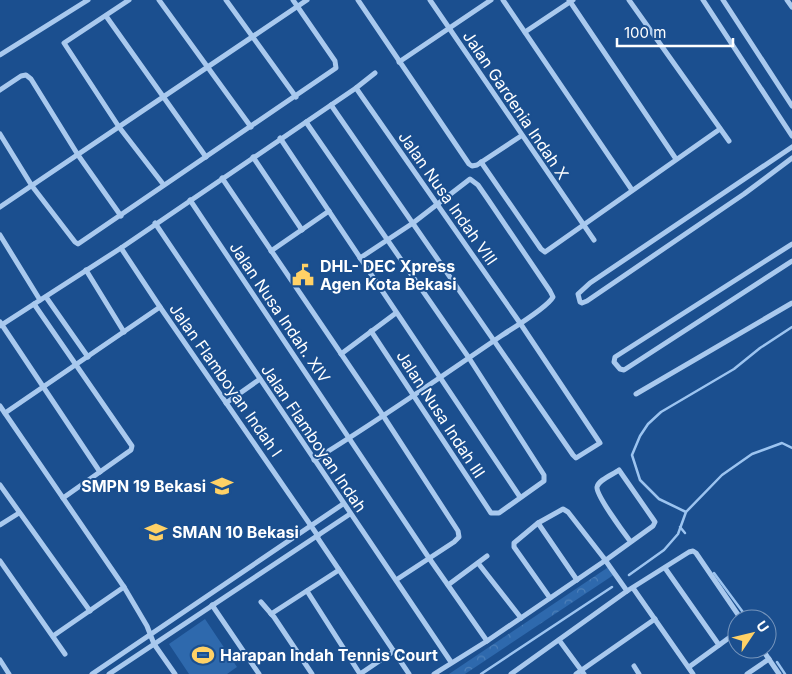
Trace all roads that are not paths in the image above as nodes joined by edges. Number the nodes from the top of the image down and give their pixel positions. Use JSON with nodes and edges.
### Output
{"nodes":[{"id":1,"x":88,"y":0,"type":"edge"},
{"id":2,"x":129,"y":0,"type":"edge"},
{"id":3,"x":159,"y":0,"type":"edge"},
{"id":4,"x":226,"y":0,"type":"edge"},
{"id":5,"x":293,"y":0,"type":"edge"},
{"id":6,"x":307,"y":0,"type":"edge"},
{"id":7,"x":358,"y":0,"type":"edge"},
{"id":8,"x":430,"y":0,"type":"edge"},
{"id":9,"x":491,"y":0,"type":"edge"},
{"id":10,"x":503,"y":0,"type":"edge"},
{"id":11,"x":630,"y":0,"type":"edge"},
{"id":12,"x":703,"y":0,"type":"edge"},
{"id":13,"x":723,"y":0,"type":"edge"},
{"id":14,"x":787,"y":0,"type":"edge"},
{"id":15,"x":571,"y":1,"type":"edge"},
{"id":16,"x":298,"y":6,"type":"junction"},
{"id":17,"x":792,"y":7,"type":"edge"},
{"id":18,"x":106,"y":16,"type":"junction"},
{"id":19,"x":449,"y":28,"type":"junction"},
{"id":20,"x":525,"y":32,"type":"junction"},
{"id":21,"x":252,"y":37,"type":"junction"},
{"id":22,"x":0,"y":55,"type":"edge"},
{"id":23,"x":399,"y":62,"type":"junction"},
{"id":24,"x":208,"y":67,"type":"junction"},
{"id":25,"x":375,"y":73,"type":"dead end"},
{"id":26,"x":356,"y":88,"type":"junction"},
{"id":27,"x":0,"y":90,"type":"edge"},
{"id":28,"x":163,"y":97,"type":"junction"},
{"id":29,"x":296,"y":97,"type":"junction"},
{"id":30,"x":332,"y":105,"type":"junction"},
{"id":31,"x":792,"y":106,"type":"edge"},
{"id":32,"x":306,"y":122,"type":"junction"},
{"id":33,"x":119,"y":127,"type":"junction"},
{"id":34,"x":251,"y":127,"type":"junction"},
{"id":35,"x":720,"y":129,"type":"junction"},
{"id":36,"x":0,"y":134,"type":"edge"},
{"id":37,"x":521,"y":136,"type":"junction"},
{"id":38,"x":792,"y":136,"type":"edge"},
{"id":39,"x":280,"y":138,"type":"junction"},
{"id":40,"x":729,"y":141,"type":"dead end"},
{"id":41,"x":792,"y":147,"type":"edge"},
{"id":42,"x":78,"y":155,"type":"junction"},
{"id":43,"x":206,"y":157,"type":"junction"},
{"id":44,"x":253,"y":157,"type":"junction"},
{"id":45,"x":792,"y":158,"type":"edge"},
{"id":46,"x":676,"y":159,"type":"junction"},
{"id":47,"x":481,"y":162,"type":"junction"},
{"id":48,"x":222,"y":178,"type":"junction"},
{"id":49,"x":163,"y":184,"type":"junction"},
{"id":50,"x":32,"y":186,"type":"junction"},
{"id":51,"x":632,"y":190,"type":"junction"},
{"id":52,"x":190,"y":200,"type":"junction"},
{"id":53,"x":437,"y":204,"type":"junction"},
{"id":54,"x":0,"y":207,"type":"edge"},
{"id":55,"x":328,"y":211,"type":"junction"},
{"id":56,"x":121,"y":216,"type":"junction"},
{"id":57,"x":413,"y":223,"type":"junction"},
{"id":58,"x":157,"y":225,"type":"junction"},
{"id":59,"x":583,"y":225,"type":"junction"},
{"id":60,"x":302,"y":230,"type":"junction"},
{"id":61,"x":0,"y":235,"type":"edge"},
{"id":62,"x":387,"y":240,"type":"junction"},
{"id":63,"x":594,"y":240,"type":"dead end"},
{"id":64,"x":792,"y":244,"type":"edge"},
{"id":65,"x":121,"y":248,"type":"junction"},
{"id":66,"x":272,"y":251,"type":"junction"},
{"id":67,"x":360,"y":258,"type":"junction"},
{"id":68,"x":792,"y":261,"type":"edge"},
{"id":69,"x":86,"y":270,"type":"junction"},
{"id":70,"x":46,"y":297,"type":"junction"},
{"id":71,"x":40,"y":300,"type":"junction"},
{"id":72,"x":792,"y":303,"type":"edge"},
{"id":73,"x":34,"y":304,"type":"junction"},
{"id":74,"x":160,"y":307,"type":"junction"},
{"id":75,"x":396,"y":312,"type":"junction"},
{"id":76,"x":520,"y":323,"type":"junction"},
{"id":77,"x":1,"y":324,"type":"edge"},
{"id":78,"x":371,"y":331,"type":"junction"},
{"id":79,"x":124,"y":332,"type":"junction"},
{"id":80,"x":494,"y":341,"type":"junction"},
{"id":81,"x":341,"y":354,"type":"junction"},
{"id":82,"x":88,"y":356,"type":"junction"},
{"id":83,"x":469,"y":358,"type":"junction"},
{"id":84,"x":77,"y":365,"type":"junction"},
{"id":85,"x":440,"y":378,"type":"junction"},
{"id":86,"x":260,"y":379,"type":"junction"},
{"id":87,"x":44,"y":387,"type":"junction"},
{"id":88,"x":636,"y":394,"type":"dead end"},
{"id":89,"x":414,"y":396,"type":"junction"},
{"id":90,"x":226,"y":403,"type":"junction"},
{"id":91,"x":0,"y":406,"type":"edge"},
{"id":92,"x":5,"y":414,"type":"junction"},
{"id":93,"x":384,"y":416,"type":"junction"},
{"id":94,"x":350,"y":438,"type":"junction"},
{"id":95,"x":314,"y":460,"type":"junction"},
{"id":96,"x":100,"y":472,"type":"junction"},
{"id":97,"x":0,"y":485,"type":"edge"},
{"id":98,"x":520,"y":497,"type":"junction"},
{"id":99,"x":63,"y":498,"type":"junction"},
{"id":100,"x":343,"y":504,"type":"junction"},
{"id":101,"x":19,"y":513,"type":"junction"},
{"id":102,"x":350,"y":514,"type":"junction"},
{"id":103,"x":538,"y":523,"type":"junction"},
{"id":104,"x":0,"y":526,"type":"edge"},
{"id":105,"x":311,"y":526,"type":"junction"},
{"id":106,"x":317,"y":536,"type":"junction"},
{"id":107,"x":630,"y":541,"type":"junction"},
{"id":108,"x":487,"y":556,"type":"dead end"},
{"id":109,"x":429,"y":558,"type":"junction"},
{"id":110,"x":606,"y":560,"type":"junction"},
{"id":111,"x":0,"y":561,"type":"edge"},
{"id":112,"x":478,"y":563,"type":"junction"},
{"id":113,"x":665,"y":568,"type":"junction"},
{"id":114,"x":339,"y":570,"type":"junction"},
{"id":115,"x":396,"y":580,"type":"junction"},
{"id":116,"x":578,"y":580,"type":"junction"},
{"id":117,"x":448,"y":585,"type":"junction"},
{"id":118,"x":124,"y":587,"type":"junction"},
{"id":119,"x":633,"y":588,"type":"junction"},
{"id":120,"x":308,"y":592,"type":"junction"},
{"id":121,"x":627,"y":592,"type":"junction"},
{"id":122,"x":550,"y":598,"type":"junction"},
{"id":123,"x":261,"y":602,"type":"dead end"},
{"id":124,"x":212,"y":605,"type":"junction"},
{"id":125,"x":734,"y":609,"type":"edge"},
{"id":126,"x":90,"y":611,"type":"junction"},
{"id":127,"x":271,"y":614,"type":"junction"},
{"id":128,"x":521,"y":618,"type":"junction"},
{"id":129,"x":655,"y":619,"type":"junction"},
{"id":130,"x":151,"y":633,"type":"junction"},
{"id":131,"x":52,"y":636,"type":"junction"},
{"id":132,"x":727,"y":639,"type":"edge"},
{"id":133,"x":559,"y":640,"type":"junction"},
{"id":134,"x":488,"y":641,"type":"junction"},
{"id":135,"x":154,"y":644,"type":"junction"},
{"id":136,"x":719,"y":645,"type":"junction"},
{"id":137,"x":394,"y":651,"type":"junction"},
{"id":138,"x":65,"y":654,"type":"dead end"},
{"id":139,"x":769,"y":659,"type":"joint"},
{"id":140,"x":0,"y":661,"type":"edge"},
{"id":141,"x":451,"y":662,"type":"junction"},
{"id":142,"x":634,"y":666,"type":"dead end"},
{"id":143,"x":689,"y":667,"type":"junction"},
{"id":144,"x":580,"y":673,"type":"edge"},
{"id":145,"x":9,"y":674,"type":"edge"},
{"id":146,"x":92,"y":674,"type":"edge"},
{"id":147,"x":109,"y":674,"type":"edge"},
{"id":148,"x":175,"y":674,"type":"edge"},
{"id":149,"x":259,"y":674,"type":"edge"},
{"id":150,"x":312,"y":674,"type":"edge"},
{"id":151,"x":360,"y":674,"type":"edge"},
{"id":152,"x":409,"y":674,"type":"edge"},
{"id":153,"x":434,"y":674,"type":"edge"},
{"id":154,"x":511,"y":674,"type":"edge"},
{"id":155,"x":639,"y":674,"type":"edge"},
{"id":156,"x":693,"y":674,"type":"edge"},
{"id":157,"x":747,"y":674,"type":"edge"},
{"id":158,"x":779,"y":674,"type":"edge"}],
"edges":[{"from":1,"to":22,"type":"street"},
{"from":2,"to":18,"type":"street"},
{"from":3,"to":24,"type":"street"},
{"from":4,"to":21,"type":"street"},
{"from":5,"to":16,"type":"street"},
{"from":6,"to":16,"type":"street"},
{"from":7,"to":23,"type":"street"},
{"from":8,"to":19,"type":"street","name":"Jalan Gardenia Indah X"},
{"from":9,"to":19,"type":"street"},
{"from":10,"to":20,"type":"street"},
{"from":11,"to":35,"type":"street"},
{"from":12,"to":38,"type":"street"},
{"from":13,"to":31,"type":"street"},
{"from":14,"to":17,"type":"street"},
{"from":15,"to":20,"type":"street"},
{"from":15,"to":46,"type":"street"},
{"from":16,"to":21,"type":"street"},
{"from":16,"to":29,"type":"street"},
{"from":18,"to":28,"type":"street"},
{"from":18,"to":33,"type":"street"},
{"from":19,"to":23,"type":"street"},
{"from":19,"to":37,"type":"street","name":"Jalan Gardenia Indah X"},
{"from":20,"to":51,"type":"street"},
{"from":21,"to":24,"type":"street"},
{"from":21,"to":29,"type":"street"},
{"from":23,"to":47,"type":"street"},
{"from":24,"to":28,"type":"street"},
{"from":24,"to":34,"type":"street"},
{"from":25,"to":26,"type":"street"},
{"from":26,"to":30,"type":"street"},
{"from":26,"to":53,"type":"street","name":"Jalan Nusa Indah VIII"},
{"from":27,"to":42,"type":"street"},
{"from":28,"to":33,"type":"street"},
{"from":28,"to":43,"type":"street"},
{"from":29,"to":34,"type":"street"},
{"from":30,"to":32,"type":"street"},
{"from":30,"to":57,"type":"street"},
{"from":32,"to":39,"type":"street"},
{"from":32,"to":62,"type":"street"},
{"from":33,"to":42,"type":"street"},
{"from":33,"to":49,"type":"street"},
{"from":34,"to":43,"type":"street"},
{"from":35,"to":40,"type":"street"},
{"from":35,"to":46,"type":"street"},
{"from":36,"to":50,"type":"street"},
{"from":37,"to":47,"type":"street"},
{"from":37,"to":59,"type":"street","name":"Jalan Gardenia Indah X"},
{"from":39,"to":44,"type":"street"},
{"from":39,"to":55,"type":"street"},
{"from":41,"to":45,"type":"street"},
{"from":42,"to":50,"type":"street"},
{"from":42,"to":56,"type":"street"},
{"from":43,"to":49,"type":"street"},
{"from":44,"to":48,"type":"street"},
{"from":44,"to":60,"type":"street"},
{"from":46,"to":51,"type":"street"},
{"from":47,"to":59,"type":"street"},
{"from":48,"to":52,"type":"street"},
{"from":48,"to":66,"type":"street"},
{"from":49,"to":56,"type":"street"},
{"from":50,"to":54,"type":"street"},
{"from":50,"to":56,"type":"street"},
{"from":51,"to":59,"type":"street"},
{"from":52,"to":58,"type":"street"},
{"from":52,"to":94,"type":"street","name":"Jalan Nusa Indah. XIV"},
{"from":53,"to":57,"type":"street"},
{"from":53,"to":76,"type":"street","name":"Jalan Nusa Indah VIII"},
{"from":53,"to":76,"type":"street"},
{"from":55,"to":60,"type":"street"},
{"from":55,"to":67,"type":"street"},
{"from":57,"to":62,"type":"street"},
{"from":57,"to":80,"type":"street"},
{"from":58,"to":65,"type":"street"},
{"from":58,"to":86,"type":"street","name":"Jalan Flamboyan Indah"},
{"from":59,"to":63,"type":"street","name":"Jalan Gardenia Indah X"},
{"from":60,"to":66,"type":"street"},
{"from":61,"to":71,"type":"street"},
{"from":62,"to":67,"type":"street"},
{"from":62,"to":83,"type":"street"},
{"from":64,"to":68,"type":"street"},
{"from":65,"to":69,"type":"street"},
{"from":65,"to":74,"type":"street","name":"Jalan Flamboyan Indah I"},
{"from":66,"to":81,"type":"street"},
{"from":67,"to":75,"type":"street"},
{"from":69,"to":70,"type":"street"},
{"from":69,"to":79,"type":"street"},
{"from":70,"to":71,"type":"street"},
{"from":70,"to":82,"type":"street"},
{"from":71,"to":73,"type":"street"},
{"from":72,"to":88,"type":"street"},
{"from":73,"to":77,"type":"street"},
{"from":73,"to":84,"type":"street"},
{"from":74,"to":79,"type":"street"},
{"from":74,"to":90,"type":"street","name":"Jalan Flamboyan Indah I"},
{"from":75,"to":78,"type":"street"},
{"from":75,"to":85,"type":"street"},
{"from":76,"to":80,"type":"street"},
{"from":76,"to":80,"type":"street","name":"Jalan Nusa Indah VIII"},
{"from":77,"to":87,"type":"street"},
{"from":78,"to":81,"type":"street"},
{"from":78,"to":89,"type":"street","name":"Jalan Nusa Indah III"},
{"from":79,"to":82,"type":"street"},
{"from":80,"to":83,"type":"street"},
{"from":81,"to":93,"type":"street"},
{"from":82,"to":84,"type":"street"},
{"from":83,"to":85,"type":"street"},
{"from":83,"to":98,"type":"street"},
{"from":84,"to":87,"type":"street"},
{"from":84,"to":96,"type":"street"},
{"from":85,"to":89,"type":"street"},
{"from":85,"to":98,"type":"street"},
{"from":86,"to":90,"type":"street"},
{"from":86,"to":95,"type":"street","name":"Jalan Flamboyan Indah"},
{"from":87,"to":92,"type":"street"},
{"from":87,"to":96,"type":"street"},
{"from":89,"to":93,"type":"street"},
{"from":89,"to":98,"type":"street","name":"Jalan Nusa Indah III"},
{"from":90,"to":105,"type":"street","name":"Jalan Flamboyan Indah I"},
{"from":91,"to":92,"type":"street"},
{"from":92,"to":99,"type":"street"},
{"from":93,"to":94,"type":"street"},
{"from":93,"to":109,"type":"street"},
{"from":94,"to":95,"type":"street"},
{"from":94,"to":109,"type":"street","name":"Jalan Nusa Indah. XIV"},
{"from":95,"to":100,"type":"street","name":"Jalan Flamboyan Indah"},
{"from":96,"to":99,"type":"street"},
{"from":97,"to":101,"type":"street"},
{"from":99,"to":118,"type":"street"},
{"from":100,"to":102,"type":"street","name":"Jalan Flamboyan Indah"},
{"from":100,"to":105,"type":"street"},
{"from":101,"to":104,"type":"street"},
{"from":101,"to":126,"type":"street"},
{"from":102,"to":106,"type":"street"},
{"from":102,"to":115,"type":"street","name":"Jalan Flamboyan Indah"},
{"from":103,"to":110,"type":"street"},
{"from":103,"to":116,"type":"street"},
{"from":103,"to":122,"type":"street"},
{"from":105,"to":106,"type":"street","name":"Jalan Flamboyan Indah I"},
{"from":105,"to":130,"type":"street"},
{"from":106,"to":114,"type":"street","name":"Jalan Flamboyan Indah I"},
{"from":106,"to":124,"type":"street"},
{"from":107,"to":107,"type":"street"},
{"from":107,"to":110,"type":"street"},
{"from":108,"to":112,"type":"street"},
{"from":109,"to":115,"type":"street"},
{"from":109,"to":117,"type":"street","name":"Jalan Nusa Indah. XIV"},
{"from":110,"to":116,"type":"street"},
{"from":110,"to":121,"type":"street"},
{"from":111,"to":131,"type":"street"},
{"from":112,"to":117,"type":"street"},
{"from":112,"to":128,"type":"street"},
{"from":113,"to":119,"type":"street"},
{"from":113,"to":125,"type":"street"},
{"from":113,"to":136,"type":"street"},
{"from":114,"to":120,"type":"street"},
{"from":114,"to":137,"type":"street","name":"Jalan Flamboyan Indah I"},
{"from":115,"to":141,"type":"street","name":"Jalan Flamboyan Indah"},
{"from":116,"to":122,"type":"street"},
{"from":117,"to":134,"type":"street","name":"Jalan Nusa Indah. XIV"},
{"from":118,"to":126,"type":"street"},
{"from":118,"to":130,"type":"street"},
{"from":119,"to":121,"type":"street"},
{"from":119,"to":129,"type":"street"},
{"from":120,"to":127,"type":"street"},
{"from":120,"to":151,"type":"street"},
{"from":121,"to":133,"type":"street"},
{"from":122,"to":128,"type":"street"},
{"from":123,"to":127,"type":"street"},
{"from":124,"to":135,"type":"street"},
{"from":124,"to":149,"type":"street"},
{"from":126,"to":131,"type":"street"},
{"from":127,"to":150,"type":"street"},
{"from":128,"to":134,"type":"street"},
{"from":129,"to":143,"type":"street"},
{"from":129,"to":144,"type":"street"},
{"from":130,"to":135,"type":"street"},
{"from":130,"to":146,"type":"street"},
{"from":131,"to":138,"type":"street"},
{"from":132,"to":136,"type":"street"},
{"from":133,"to":144,"type":"street"},
{"from":133,"to":154,"type":"street"},
{"from":134,"to":141,"type":"street"},
{"from":135,"to":147,"type":"street"},
{"from":135,"to":148,"type":"street"},
{"from":136,"to":143,"type":"street"},
{"from":137,"to":151,"type":"street"},
{"from":137,"to":152,"type":"street","name":"Jalan Flamboyan Indah I"},
{"from":139,"to":157,"type":"street"},
{"from":139,"to":158,"type":"street"},
{"from":140,"to":145,"type":"street"},
{"from":141,"to":153,"type":"street"},
{"from":142,"to":155,"type":"street"},
{"from":143,"to":156,"type":"street"}]}
